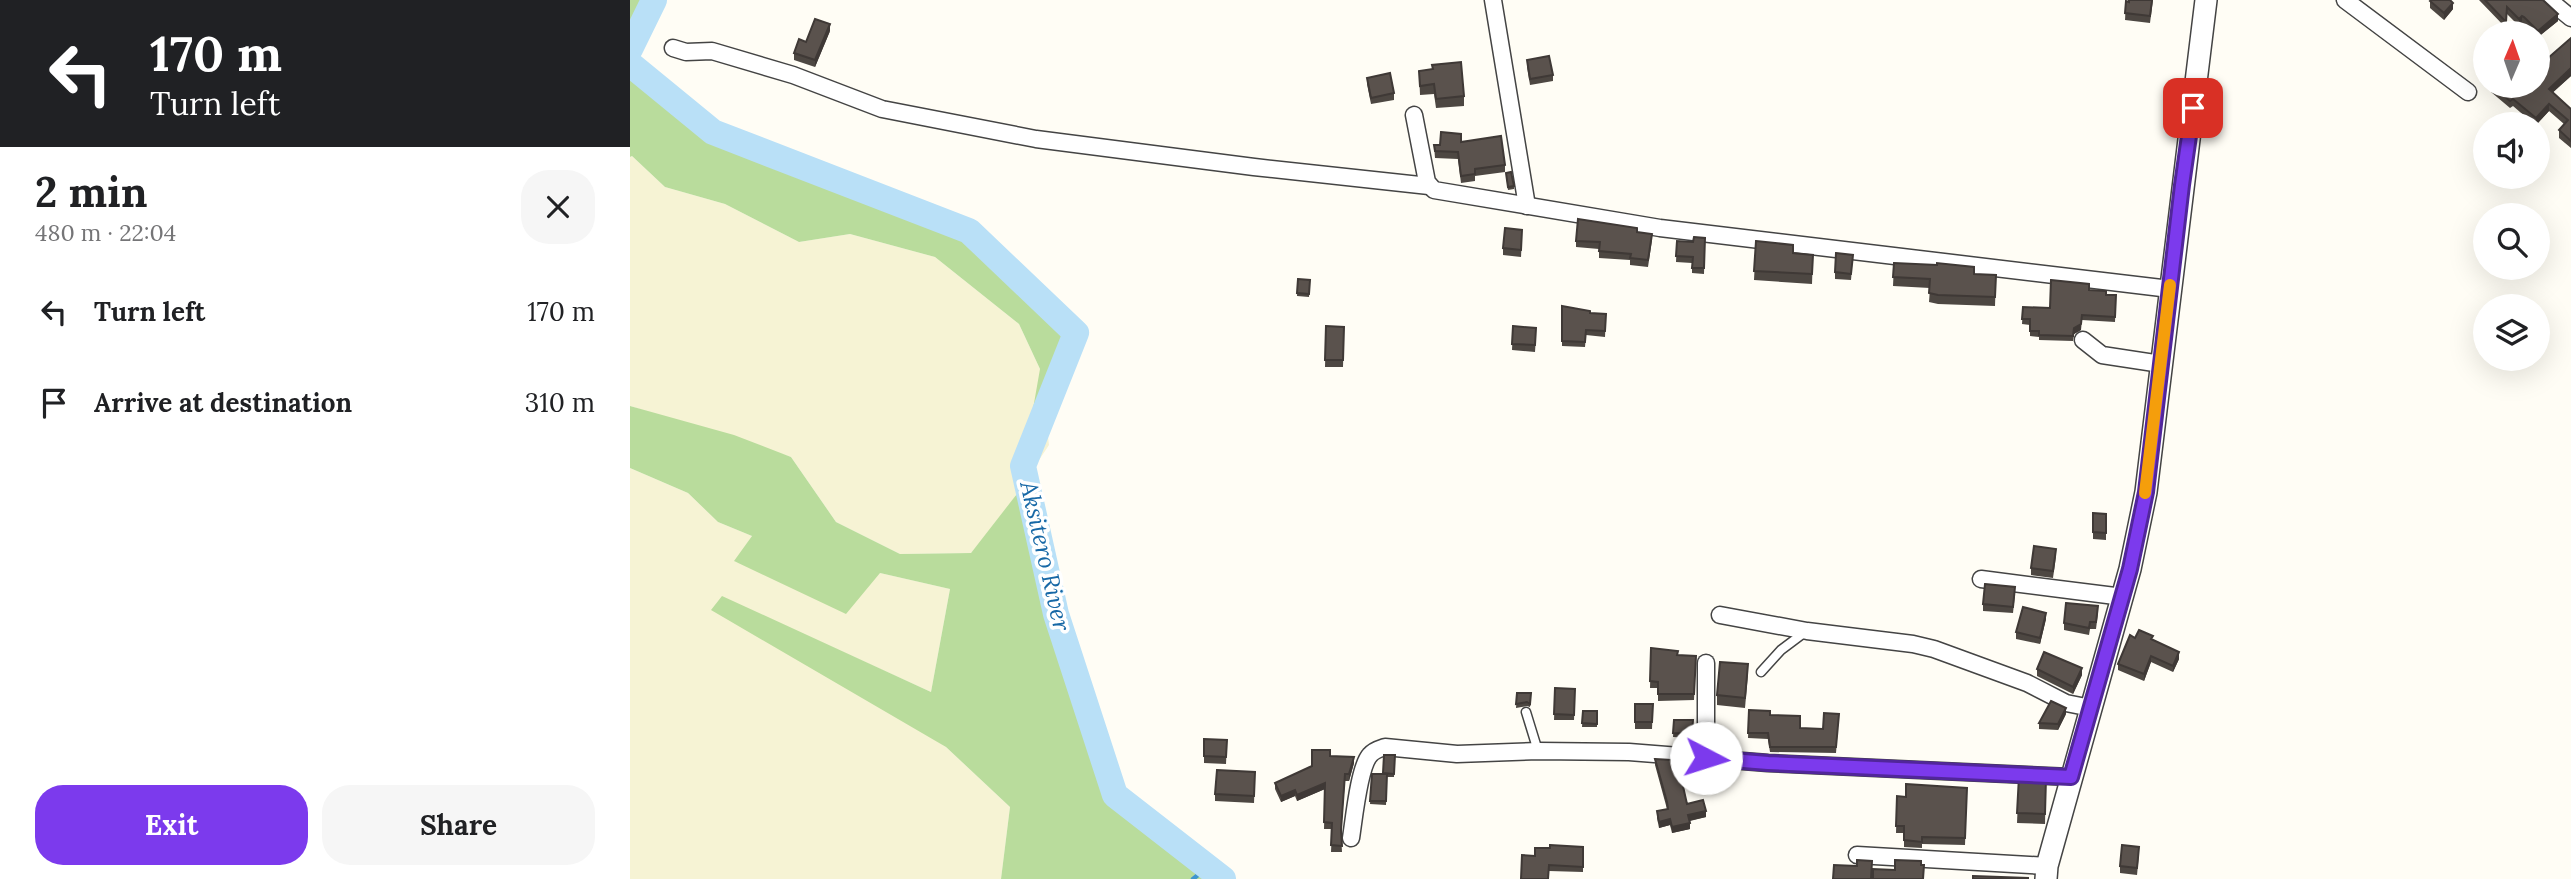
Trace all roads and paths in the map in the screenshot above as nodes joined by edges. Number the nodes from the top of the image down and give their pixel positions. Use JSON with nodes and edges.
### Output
{"nodes":[{"id":1,"x":1493,"y":0,"type":"edge"},
{"id":2,"x":2206,"y":0,"type":"edge"},
{"id":3,"x":2345,"y":0,"type":"edge"},
{"id":4,"x":2549,"y":0,"type":"edge"},
{"id":5,"x":2571,"y":18,"type":"edge"},
{"id":6,"x":673,"y":48,"type":"dead end"},
{"id":7,"x":2468,"y":92,"type":"dead end"},
{"id":8,"x":1414,"y":115,"type":"dead end"},
{"id":9,"x":1429,"y":186,"type":"junction"},
{"id":10,"x":1527,"y":206,"type":"junction"},
{"id":11,"x":2170,"y":289,"type":"junction"},
{"id":12,"x":2083,"y":340,"type":"dead end"},
{"id":13,"x":2161,"y":364,"type":"junction"},
{"id":14,"x":1981,"y":579,"type":"dead end"},
{"id":15,"x":2123,"y":597,"type":"junction"},
{"id":16,"x":1720,"y":615,"type":"dead end"},
{"id":17,"x":1807,"y":631,"type":"junction"},
{"id":18,"x":1706,"y":663,"type":"dead end"},
{"id":19,"x":1761,"y":672,"type":"dead end"},
{"id":20,"x":2091,"y":708,"type":"junction"},
{"id":21,"x":1526,"y":712,"type":"dead end"},
{"id":22,"x":1538,"y":751,"type":"junction"},
{"id":23,"x":1706,"y":758,"type":"junction"},
{"id":24,"x":2071,"y":777,"type":"junction"},
{"id":25,"x":1351,"y":838,"type":"dead end"},
{"id":26,"x":1857,"y":855,"type":"dead end"},
{"id":27,"x":2047,"y":873,"type":"edge"}],
"edges":[{"from":1,"to":10,"type":"street"},
{"from":2,"to":11,"type":"street"},
{"from":3,"to":7,"type":"street"},
{"from":4,"to":5,"type":"street"},
{"from":6,"to":9,"type":"street"},
{"from":8,"to":9,"type":"street"},
{"from":9,"to":10,"type":"street"},
{"from":10,"to":11,"type":"street"},
{"from":11,"to":13,"type":"street"},
{"from":12,"to":13,"type":"street"},
{"from":13,"to":15,"type":"street"},
{"from":14,"to":15,"type":"street"},
{"from":15,"to":20,"type":"street"},
{"from":16,"to":17,"type":"street"},
{"from":17,"to":19,"type":"lane"},
{"from":17,"to":20,"type":"street"},
{"from":18,"to":23,"type":"street"},
{"from":20,"to":24,"type":"street"},
{"from":21,"to":22,"type":"lane"},
{"from":22,"to":23,"type":"street"},
{"from":22,"to":25,"type":"street"},
{"from":23,"to":24,"type":"street"},
{"from":24,"to":27,"type":"street"},
{"from":26,"to":27,"type":"street"}]}
